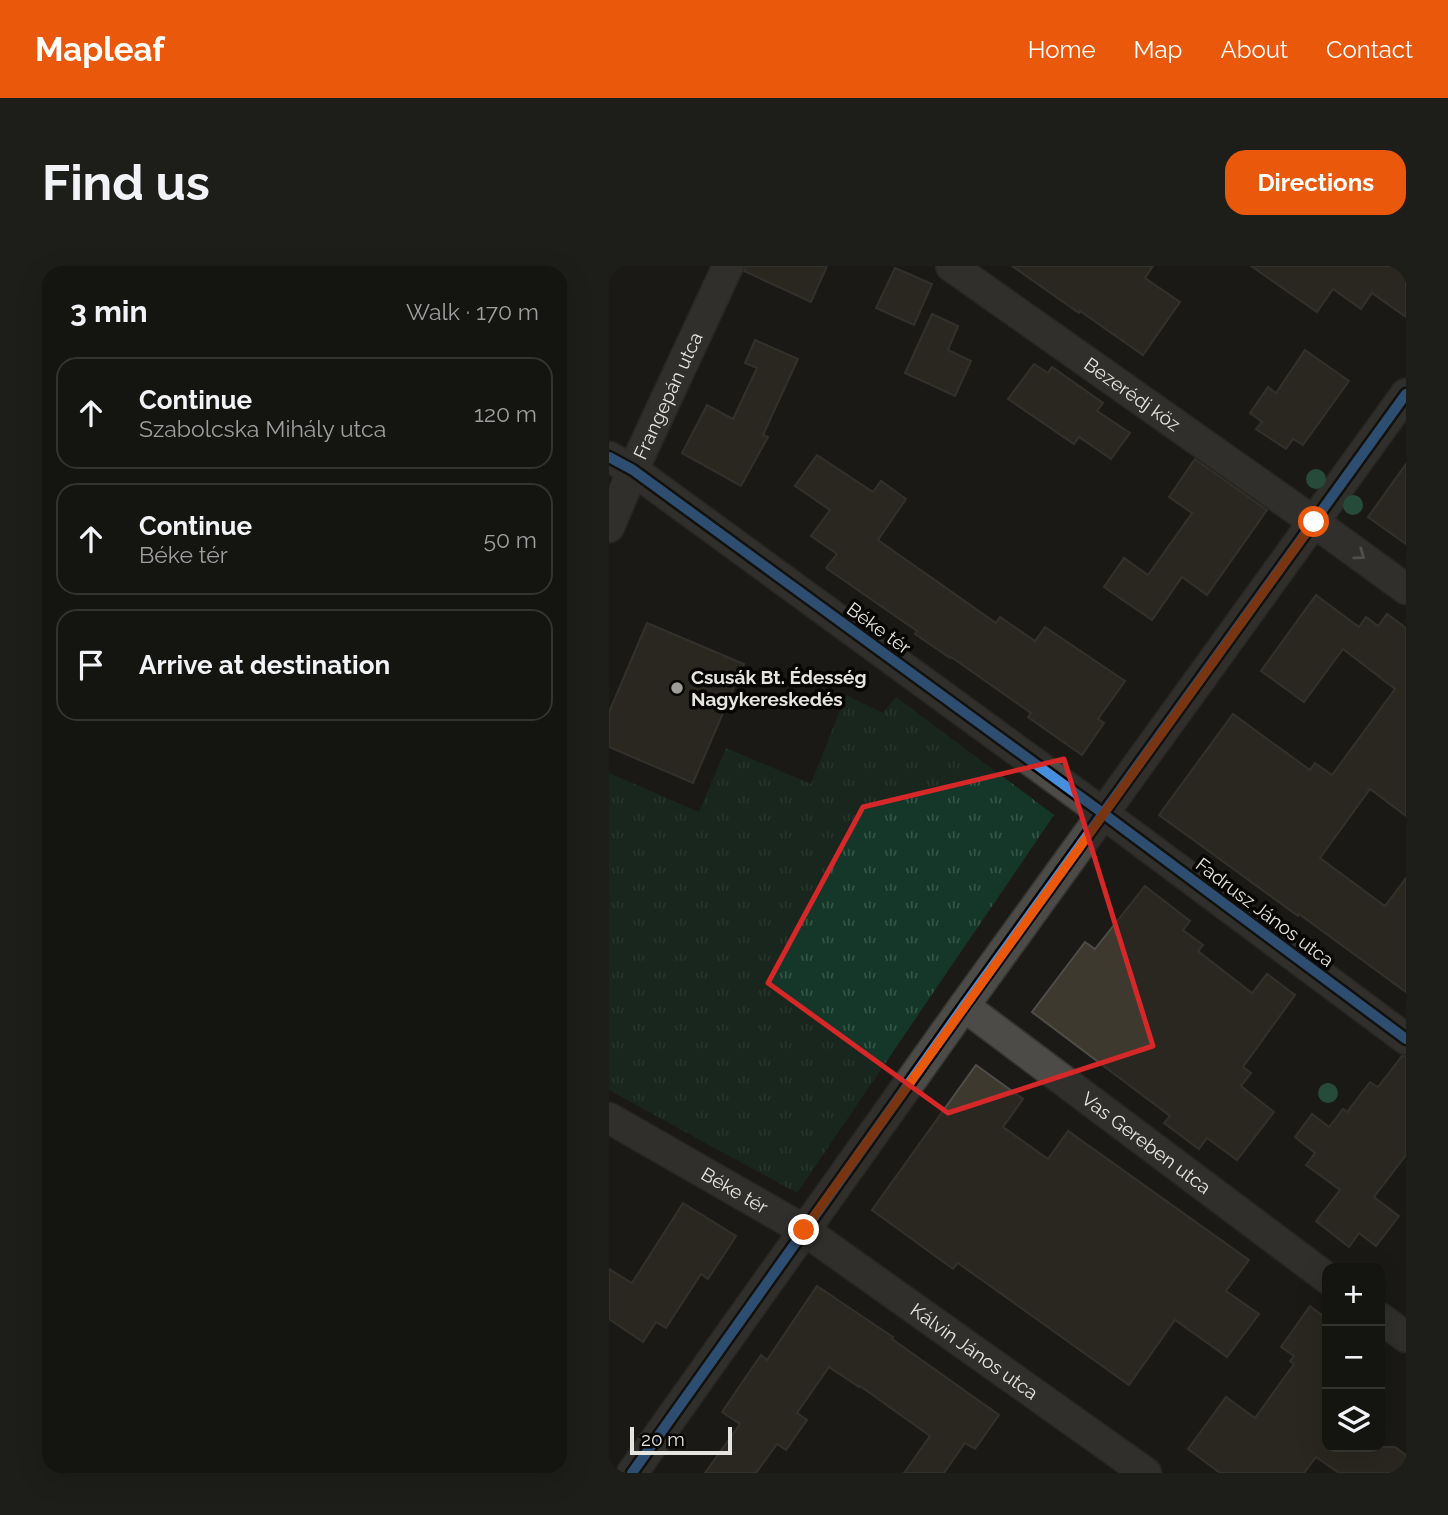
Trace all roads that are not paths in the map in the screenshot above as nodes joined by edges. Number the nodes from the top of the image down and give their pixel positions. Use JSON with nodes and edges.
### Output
{"nodes":[{"id":1,"x":729,"y":266,"type":"edge"},
{"id":2,"x":951,"y":266,"type":"edge"},
{"id":3,"x":1406,"y":394,"type":"edge"},
{"id":4,"x":621,"y":464,"type":"edge"},
{"id":5,"x":1314,"y":522,"type":"junction"},
{"id":6,"x":609,"y":527,"type":"edge"},
{"id":7,"x":1406,"y":589,"type":"edge"},
{"id":8,"x":1104,"y":814,"type":"junction"},
{"id":9,"x":964,"y":1006,"type":"junction"},
{"id":10,"x":1406,"y":1039,"type":"edge"},
{"id":11,"x":609,"y":1118,"type":"edge"},
{"id":12,"x":804,"y":1230,"type":"junction"},
{"id":13,"x":1322,"y":1274,"type":"edge"},
{"id":14,"x":1385,"y":1322,"type":"edge"},
{"id":15,"x":1406,"y":1337,"type":"edge"},
{"id":16,"x":632,"y":1473,"type":"edge"},
{"id":17,"x":1146,"y":1473,"type":"edge"}],
"edges":[{"from":1,"to":4,"type":"street","name":"Frangepán utca"},
{"from":2,"to":5,"type":"street","name":"Bezerédj köz"},
{"from":3,"to":5,"type":"street"},
{"from":4,"to":6,"type":"street","name":"Frangepán utca"},
{"from":4,"to":8,"type":"street","name":"Béke tér"},
{"from":5,"to":7,"type":"street","name":"Bezerédj köz","one_way":true},
{"from":5,"to":8,"type":"street"},
{"from":8,"to":9,"type":"street"},
{"from":8,"to":10,"type":"street","name":"Fadrusz János utca"},
{"from":9,"to":12,"type":"street"},
{"from":9,"to":13,"type":"street","name":"Vas Gereben utca"},
{"from":11,"to":12,"type":"street","name":"Béke tér"},
{"from":12,"to":16,"type":"street"},
{"from":12,"to":17,"type":"street","name":"Kálvin János utca"},
{"from":14,"to":15,"type":"street"}]}
